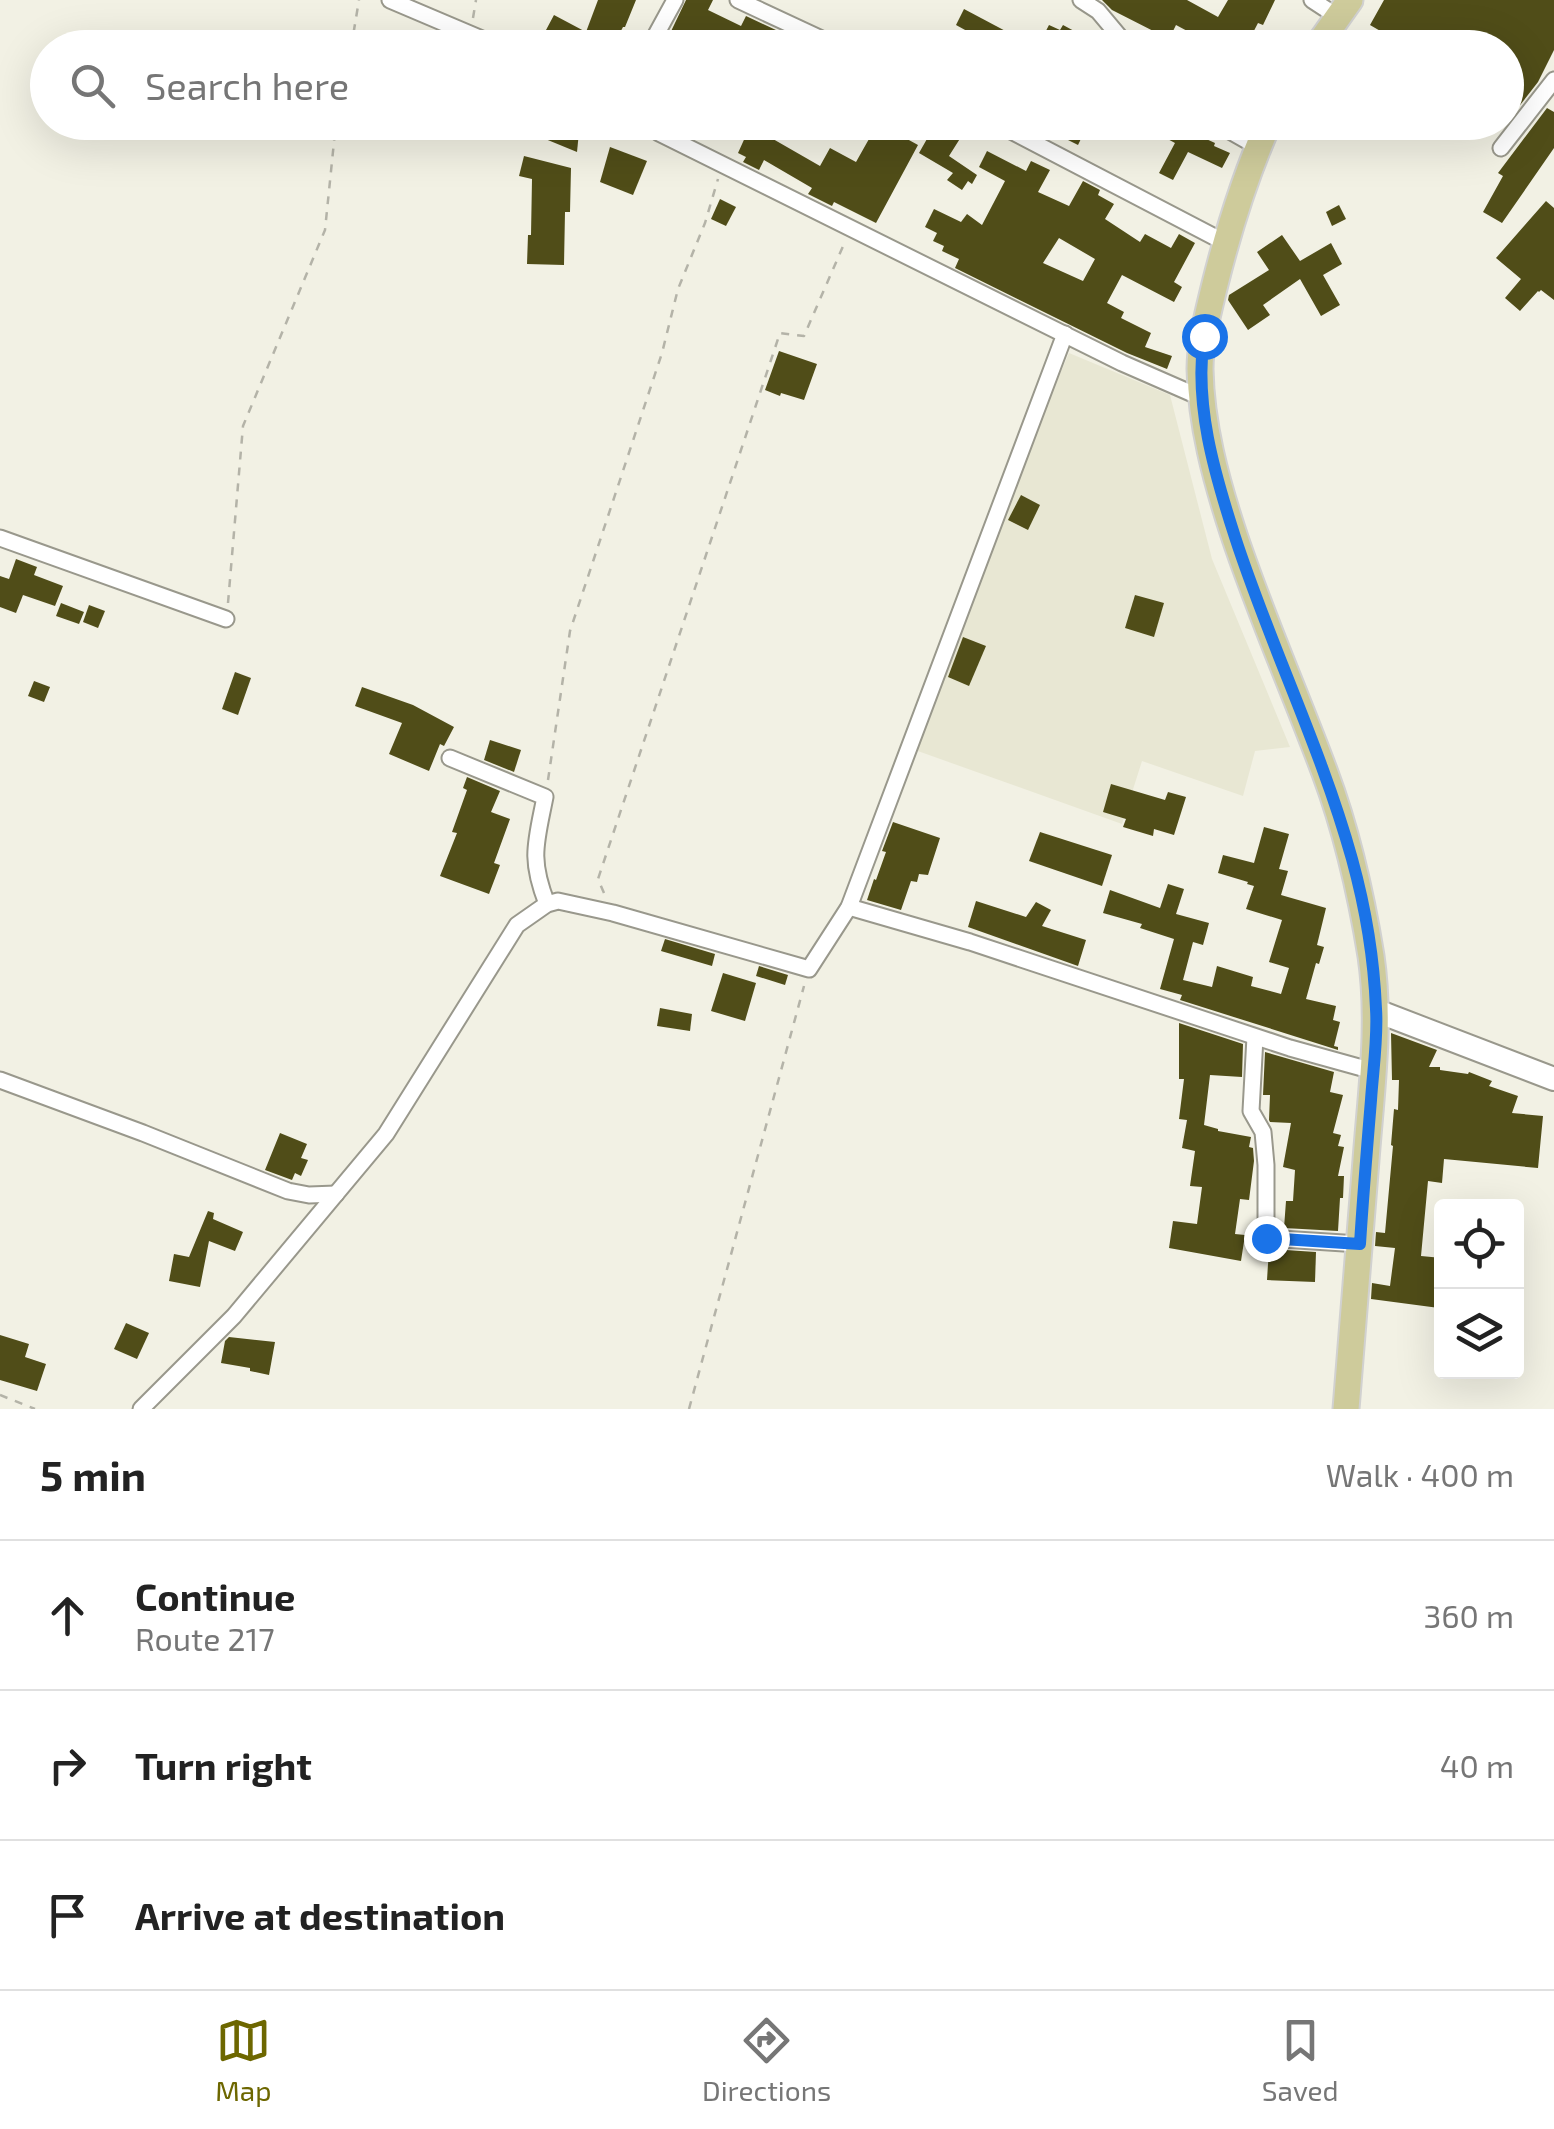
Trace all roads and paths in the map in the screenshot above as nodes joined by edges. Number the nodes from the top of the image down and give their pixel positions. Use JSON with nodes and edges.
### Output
{"nodes":[{"id":1,"x":360,"y":0,"type":"edge"},
{"id":2,"x":390,"y":0,"type":"edge"},
{"id":3,"x":675,"y":0,"type":"edge"},
{"id":4,"x":738,"y":0,"type":"edge"},
{"id":5,"x":1081,"y":0,"type":"edge"},
{"id":6,"x":1312,"y":0,"type":"edge"},
{"id":7,"x":1344,"y":8,"type":"edge"},
{"id":8,"x":354,"y":30,"type":"edge"},
{"id":9,"x":461,"y":30,"type":"edge"},
{"id":10,"x":659,"y":30,"type":"edge"},
{"id":11,"x":802,"y":30,"type":"edge"},
{"id":12,"x":1116,"y":30,"type":"edge"},
{"id":13,"x":1329,"y":30,"type":"edge"},
{"id":14,"x":1551,"y":90,"type":"edge"},
{"id":15,"x":1524,"y":121,"type":"edge"},
{"id":16,"x":334,"y":140,"type":"edge"},
{"id":17,"x":672,"y":140,"type":"edge"},
{"id":18,"x":1029,"y":140,"type":"edge"},
{"id":19,"x":1246,"y":140,"type":"edge"},
{"id":20,"x":1261,"y":140,"type":"edge"},
{"id":21,"x":1508,"y":140,"type":"edge"},
{"id":22,"x":1258,"y":147,"type":"junction"},
{"id":23,"x":1501,"y":148,"type":"dead end"},
{"id":24,"x":723,"y":164,"type":"junction"},
{"id":25,"x":851,"y":228,"type":"junction"},
{"id":26,"x":1226,"y":242,"type":"junction"},
{"id":27,"x":1065,"y":334,"type":"junction"},
{"id":28,"x":1202,"y":398,"type":"junction"},
{"id":29,"x":0,"y":538,"type":"edge"},
{"id":30,"x":226,"y":619,"type":"joint"},
{"id":31,"x":450,"y":758,"type":"dead end"},
{"id":32,"x":546,"y":797,"type":"junction"},
{"id":33,"x":546,"y":904,"type":"junction"},
{"id":34,"x":849,"y":907,"type":"junction"},
{"id":35,"x":613,"y":913,"type":"junction"},
{"id":36,"x":809,"y":968,"type":"junction"},
{"id":37,"x":1377,"y":1011,"type":"junction"},
{"id":38,"x":1255,"y":1037,"type":"junction"},
{"id":39,"x":1373,"y":1070,"type":"junction"},
{"id":40,"x":1554,"y":1079,"type":"edge"},
{"id":41,"x":0,"y":1080,"type":"edge"},
{"id":42,"x":336,"y":1194,"type":"junction"},
{"id":43,"x":1360,"y":1244,"type":"junction"},
{"id":44,"x":0,"y":1395,"type":"edge"},
{"id":45,"x":35,"y":1409,"type":"edge"},
{"id":46,"x":141,"y":1409,"type":"edge"},
{"id":47,"x":688,"y":1409,"type":"edge"},
{"id":48,"x":1346,"y":1409,"type":"edge"}],
"edges":[{"from":1,"to":8,"type":"path"},
{"from":2,"to":9,"type":"street"},
{"from":3,"to":10,"type":"street"},
{"from":4,"to":11,"type":"street"},
{"from":5,"to":12,"type":"street"},
{"from":6,"to":7,"type":"street"},
{"from":7,"to":13,"type":"main road"},
{"from":14,"to":15,"type":"street"},
{"from":16,"to":30,"type":"path"},
{"from":17,"to":24,"type":"street"},
{"from":18,"to":26,"type":"street"},
{"from":19,"to":22,"type":"street"},
{"from":20,"to":22,"type":"main road"},
{"from":21,"to":23,"type":"street"},
{"from":22,"to":26,"type":"main road"},
{"from":24,"to":25,"type":"street"},
{"from":24,"to":32,"type":"path"},
{"from":25,"to":27,"type":"street"},
{"from":25,"to":35,"type":"path"},
{"from":26,"to":28,"type":"main road"},
{"from":27,"to":28,"type":"street"},
{"from":27,"to":34,"type":"street"},
{"from":28,"to":37,"type":"main road"},
{"from":29,"to":30,"type":"street"},
{"from":31,"to":32,"type":"street"},
{"from":32,"to":33,"type":"street"},
{"from":33,"to":35,"type":"street"},
{"from":33,"to":42,"type":"street"},
{"from":34,"to":36,"type":"street"},
{"from":34,"to":38,"type":"street"},
{"from":35,"to":36,"type":"street"},
{"from":36,"to":47,"type":"path"},
{"from":37,"to":39,"type":"main road"},
{"from":37,"to":40,"type":"street"},
{"from":38,"to":39,"type":"street"},
{"from":38,"to":43,"type":"street"},
{"from":39,"to":43,"type":"main road"},
{"from":41,"to":42,"type":"street"},
{"from":42,"to":46,"type":"street"},
{"from":43,"to":48,"type":"main road"},
{"from":44,"to":45,"type":"path"}]}
